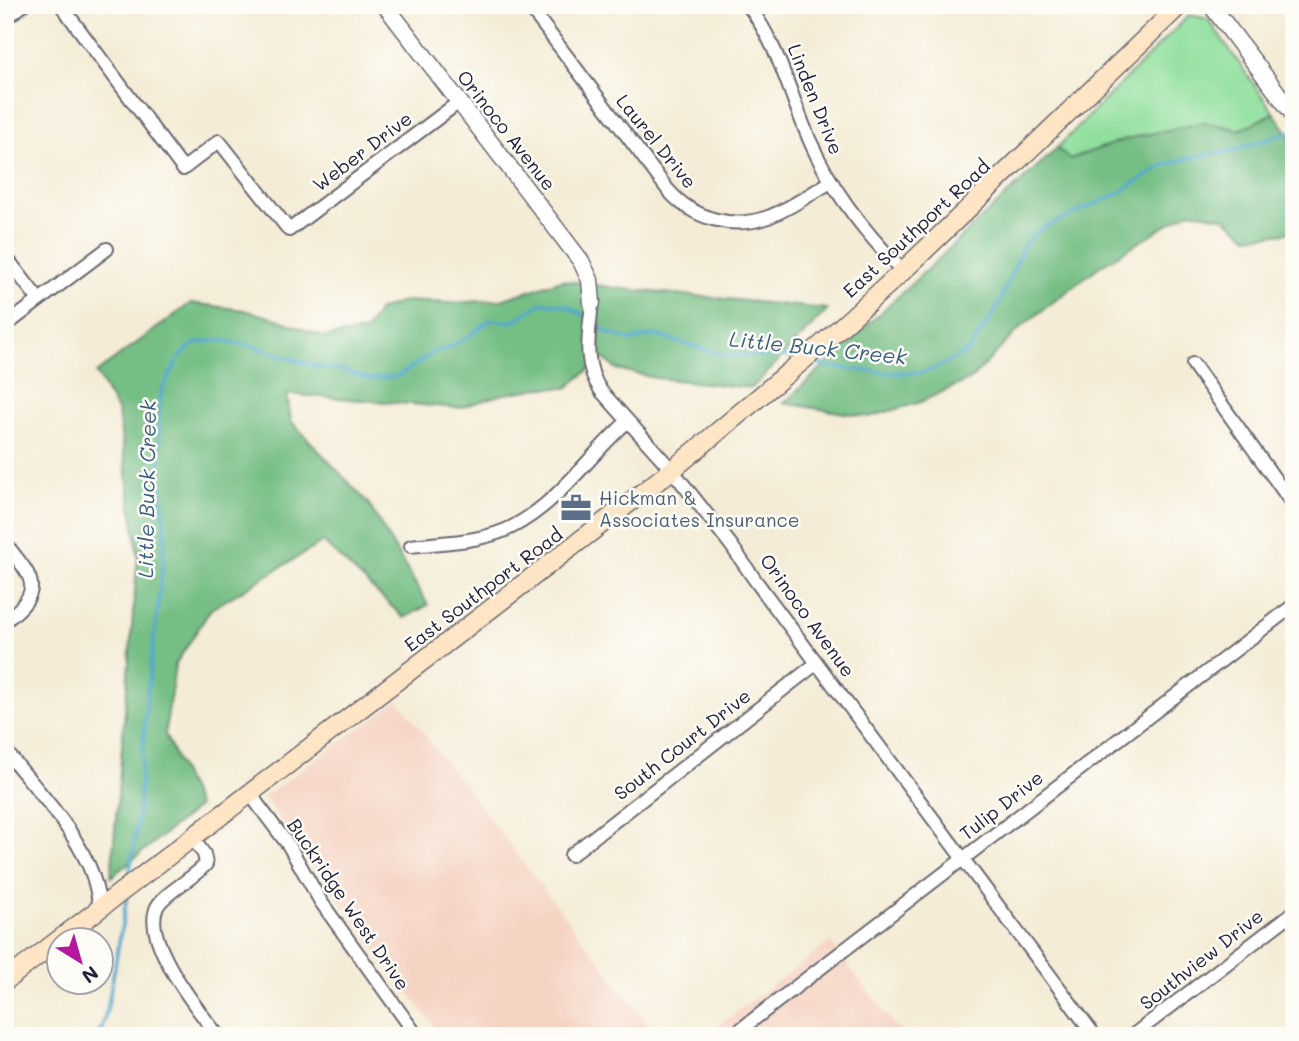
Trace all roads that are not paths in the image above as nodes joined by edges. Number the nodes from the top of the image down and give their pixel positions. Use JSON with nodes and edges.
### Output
{"nodes":[{"id":1,"x":23,"y":5,"type":"edge"},
{"id":2,"x":61,"y":5,"type":"edge"},
{"id":3,"x":385,"y":5,"type":"edge"},
{"id":4,"x":528,"y":5,"type":"edge"},
{"id":5,"x":748,"y":5,"type":"edge"},
{"id":6,"x":1180,"y":5,"type":"edge"},
{"id":7,"x":1212,"y":5,"type":"edge"},
{"id":8,"x":5,"y":19,"type":"edge"},
{"id":9,"x":458,"y":102,"type":"junction"},
{"id":10,"x":1291,"y":111,"type":"edge"},
{"id":11,"x":831,"y":182,"type":"junction"},
{"id":12,"x":107,"y":249,"type":"dead end"},
{"id":13,"x":5,"y":256,"type":"edge"},
{"id":14,"x":902,"y":271,"type":"junction"},
{"id":15,"x":39,"y":300,"type":"junction"},
{"id":16,"x":593,"y":303,"type":"joint"},
{"id":17,"x":5,"y":327,"type":"edge"},
{"id":18,"x":1193,"y":364,"type":"dead end"},
{"id":19,"x":628,"y":421,"type":"junction"},
{"id":20,"x":672,"y":470,"type":"junction"},
{"id":21,"x":1294,"y":506,"type":"edge"},
{"id":22,"x":5,"y":543,"type":"edge"},
{"id":23,"x":411,"y":546,"type":"dead end"},
{"id":24,"x":1294,"y":605,"type":"edge"},
{"id":25,"x":5,"y":621,"type":"edge"},
{"id":26,"x":817,"y":663,"type":"junction"},
{"id":27,"x":5,"y":750,"type":"edge"},
{"id":28,"x":250,"y":794,"type":"junction"},
{"id":29,"x":192,"y":837,"type":"junction"},
{"id":30,"x":570,"y":855,"type":"dead end"},
{"id":31,"x":962,"y":859,"type":"junction"},
{"id":32,"x":101,"y":906,"type":"junction"},
{"id":33,"x":1294,"y":912,"type":"edge"},
{"id":34,"x":5,"y":981,"type":"edge"},
{"id":35,"x":218,"y":1036,"type":"edge"},
{"id":36,"x":416,"y":1036,"type":"edge"},
{"id":37,"x":732,"y":1036,"type":"edge"},
{"id":38,"x":1095,"y":1036,"type":"edge"},
{"id":39,"x":1132,"y":1036,"type":"edge"}],
"edges":[{"from":1,"to":8,"type":"street"},
{"from":2,"to":9,"type":"street","name":"Weber Drive"},
{"from":3,"to":9,"type":"street","name":"Orinoco Avenue"},
{"from":4,"to":11,"type":"street","name":"Laurel Drive"},
{"from":5,"to":11,"type":"street","name":"Linden Drive"},
{"from":6,"to":14,"type":"main road","name":"East Southport Road"},
{"from":7,"to":10,"type":"street"},
{"from":9,"to":16,"type":"street","name":"Orinoco Avenue"},
{"from":11,"to":14,"type":"street","name":"Linden Drive"},
{"from":12,"to":15,"type":"street"},
{"from":13,"to":15,"type":"street"},
{"from":14,"to":20,"type":"main road","name":"East Southport Road"},
{"from":15,"to":17,"type":"street"},
{"from":16,"to":19,"type":"street","name":"Orinoco Avenue"},
{"from":18,"to":21,"type":"street"},
{"from":19,"to":20,"type":"street","name":"Orinoco Avenue"},
{"from":19,"to":23,"type":"street"},
{"from":20,"to":26,"type":"street","name":"Orinoco Avenue"},
{"from":20,"to":28,"type":"main road","name":"East Southport Road"},
{"from":22,"to":25,"type":"street"},
{"from":24,"to":31,"type":"street","name":"Tulip Drive"},
{"from":26,"to":30,"type":"street","name":"South Court Drive"},
{"from":26,"to":31,"type":"street","name":"Orinoco Avenue"},
{"from":27,"to":32,"type":"street"},
{"from":28,"to":29,"type":"main road","name":"East Southport Road"},
{"from":28,"to":36,"type":"street","name":"Buckridge West Drive"},
{"from":29,"to":32,"type":"main road","name":"East Southport Road"},
{"from":29,"to":35,"type":"street"},
{"from":31,"to":37,"type":"street","name":"Tulip Drive"},
{"from":31,"to":38,"type":"street","name":"Orinoco Avenue"},
{"from":32,"to":34,"type":"main road","name":"East Southport Road"},
{"from":33,"to":39,"type":"street","name":"Southview Drive"}]}
